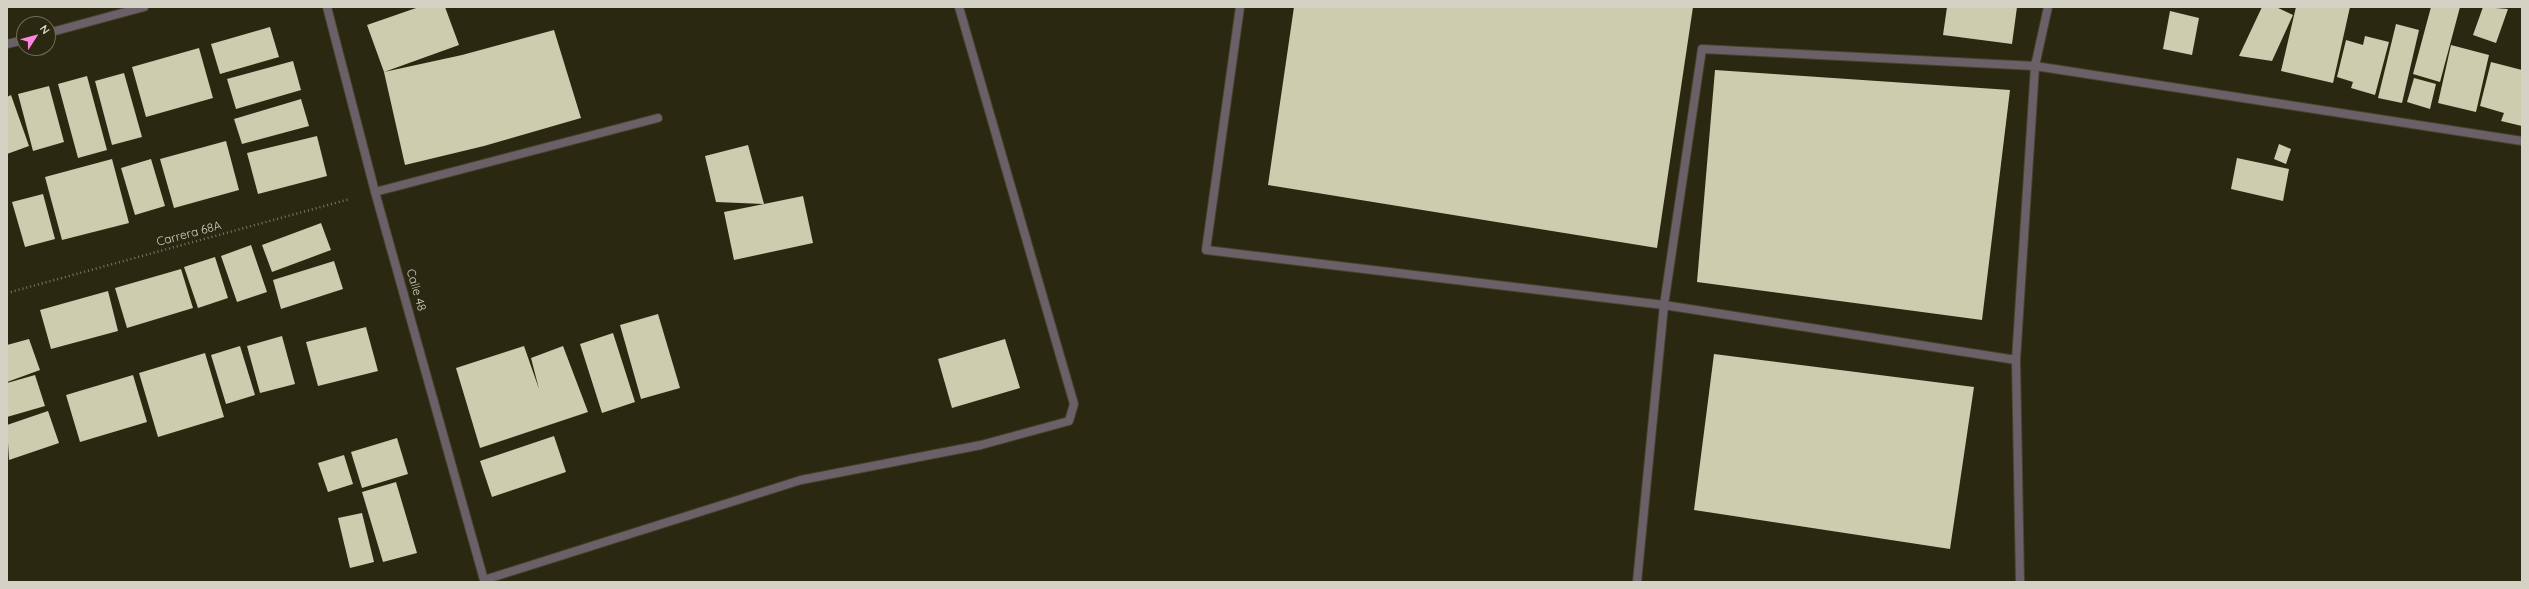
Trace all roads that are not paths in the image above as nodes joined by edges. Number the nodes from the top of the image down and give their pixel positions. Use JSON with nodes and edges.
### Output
{"nodes":[{"id":1,"x":144,"y":7,"type":"edge"},
{"id":2,"x":327,"y":7,"type":"edge"},
{"id":3,"x":959,"y":7,"type":"edge"},
{"id":4,"x":1240,"y":7,"type":"edge"},
{"id":5,"x":2048,"y":7,"type":"edge"},
{"id":6,"x":56,"y":31,"type":"edge"},
{"id":7,"x":2035,"y":66,"type":"junction"},
{"id":8,"x":658,"y":118,"type":"dead end"},
{"id":9,"x":2522,"y":141,"type":"edge"},
{"id":10,"x":375,"y":192,"type":"junction"},
{"id":11,"x":1664,"y":305,"type":"junction"},
{"id":12,"x":2016,"y":360,"type":"junction"},
{"id":13,"x":1636,"y":582,"type":"edge"},
{"id":14,"x":2020,"y":582,"type":"edge"}],
"edges":[{"from":1,"to":6,"type":"street"},
{"from":2,"to":10,"type":"street","name":"Calle 48"},
{"from":3,"to":10,"type":"street","name":"Calle 48"},
{"from":4,"to":11,"type":"street"},
{"from":5,"to":7,"type":"street"},
{"from":7,"to":9,"type":"street"},
{"from":7,"to":11,"type":"street"},
{"from":7,"to":12,"type":"street"},
{"from":8,"to":10,"type":"street"},
{"from":11,"to":12,"type":"street"},
{"from":11,"to":13,"type":"street"},
{"from":12,"to":14,"type":"street"}]}
